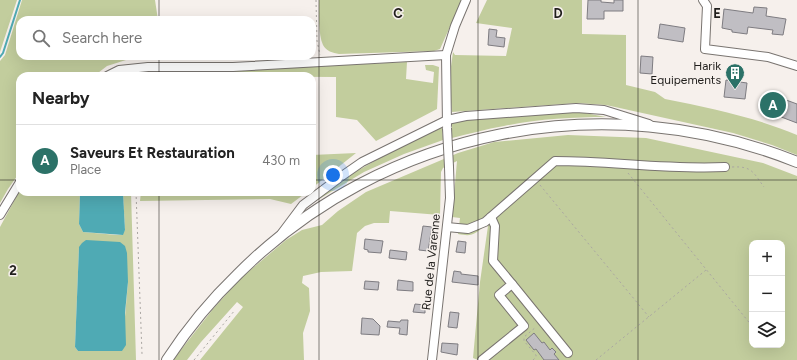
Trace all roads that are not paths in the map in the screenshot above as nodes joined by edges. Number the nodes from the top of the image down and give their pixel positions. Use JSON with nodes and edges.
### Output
{"nodes":[{"id":1,"x":466,"y":0,"type":"edge"},
{"id":2,"x":703,"y":0,"type":"edge"},
{"id":3,"x":446,"y":55,"type":"junction"},
{"id":4,"x":797,"y":66,"type":"edge"},
{"id":5,"x":115,"y":72,"type":"edge"},
{"id":6,"x":447,"y":124,"type":"junction"},
{"id":7,"x":658,"y":127,"type":"junction"},
{"id":8,"x":797,"y":162,"type":"edge"},
{"id":9,"x":725,"y":168,"type":"road end"},
{"id":10,"x":16,"y":189,"type":"edge"},
{"id":11,"x":316,"y":195,"type":"edge"},
{"id":12,"x":315,"y":196,"type":"edge"},
{"id":13,"x":0,"y":215,"type":"edge"},
{"id":14,"x":490,"y":217,"type":"junction"},
{"id":15,"x":447,"y":228,"type":"junction"},
{"id":16,"x":282,"y":234,"type":"junction"},
{"id":17,"x":512,"y":284,"type":"junction"},
{"id":18,"x":568,"y":353,"type":"dead end"},
{"id":19,"x":167,"y":360,"type":"edge"},
{"id":20,"x":432,"y":360,"type":"edge"},
{"id":21,"x":482,"y":360,"type":"edge"}],
"edges":[{"from":1,"to":3,"type":"street"},
{"from":2,"to":4,"type":"street"},
{"from":3,"to":5,"type":"street"},
{"from":3,"to":6,"type":"street"},
{"from":6,"to":7,"type":"street"},
{"from":6,"to":11,"type":"street"},
{"from":6,"to":15,"type":"street","name":"Rue de la Varenne","bridge":true},
{"from":7,"to":8,"type":"main road"},
{"from":7,"to":16,"type":"main road"},
{"from":9,"to":14,"type":"street"},
{"from":10,"to":13,"type":"street"},
{"from":12,"to":16,"type":"street"},
{"from":14,"to":15,"type":"street"},
{"from":14,"to":17,"type":"street"},
{"from":15,"to":20,"type":"street","name":"Rue de la Varenne"},
{"from":16,"to":19,"type":"main road"},
{"from":17,"to":18,"type":"street"},
{"from":17,"to":21,"type":"street"}]}
